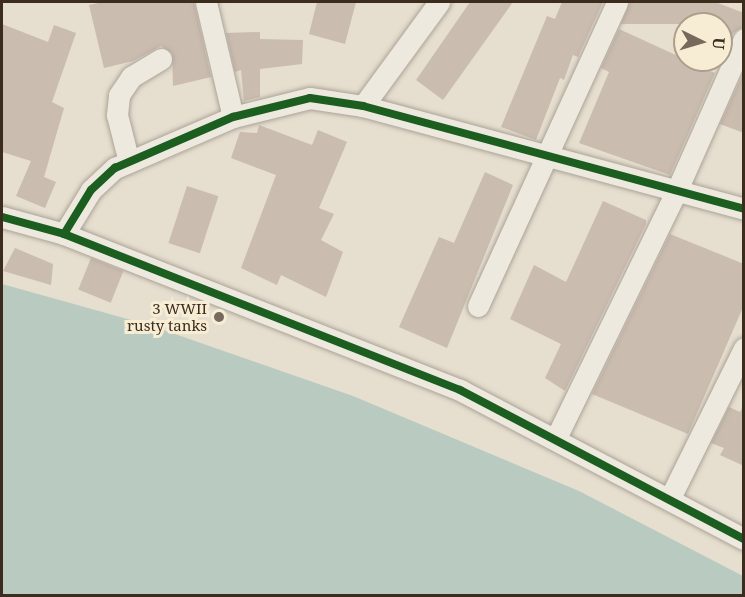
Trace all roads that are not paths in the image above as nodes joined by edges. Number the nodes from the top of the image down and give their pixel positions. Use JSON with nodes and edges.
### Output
{"nodes":[{"id":1,"x":206,"y":2,"type":"edge"},
{"id":2,"x":439,"y":2,"type":"edge"},
{"id":3,"x":617,"y":2,"type":"edge"},
{"id":4,"x":744,"y":39,"type":"edge"},
{"id":5,"x":161,"y":59,"type":"dead end"},
{"id":6,"x":363,"y":106,"type":"junction"},
{"id":7,"x":233,"y":117,"type":"junction"},
{"id":8,"x":544,"y":158,"type":"junction"},
{"id":9,"x":129,"y":162,"type":"junction"},
{"id":10,"x":677,"y":190,"type":"junction"},
{"id":11,"x":744,"y":209,"type":"edge"},
{"id":12,"x":2,"y":217,"type":"edge"},
{"id":13,"x":64,"y":234,"type":"junction"},
{"id":14,"x":478,"y":306,"type":"dead end"},
{"id":15,"x":744,"y":348,"type":"edge"},
{"id":16,"x":556,"y":438,"type":"junction"},
{"id":17,"x":670,"y":498,"type":"junction"},
{"id":18,"x":744,"y":539,"type":"edge"}],
"edges":[{"from":1,"to":7,"type":"street"},
{"from":2,"to":6,"type":"street"},
{"from":3,"to":8,"type":"street"},
{"from":4,"to":10,"type":"street"},
{"from":5,"to":9,"type":"street"},
{"from":6,"to":7,"type":"street"},
{"from":6,"to":8,"type":"street"},
{"from":7,"to":9,"type":"street"},
{"from":8,"to":10,"type":"street"},
{"from":8,"to":14,"type":"street"},
{"from":9,"to":13,"type":"street"},
{"from":10,"to":11,"type":"street"},
{"from":10,"to":16,"type":"street"},
{"from":12,"to":13,"type":"street"},
{"from":13,"to":16,"type":"street"},
{"from":15,"to":17,"type":"street"},
{"from":16,"to":17,"type":"street"},
{"from":17,"to":18,"type":"street"}]}
